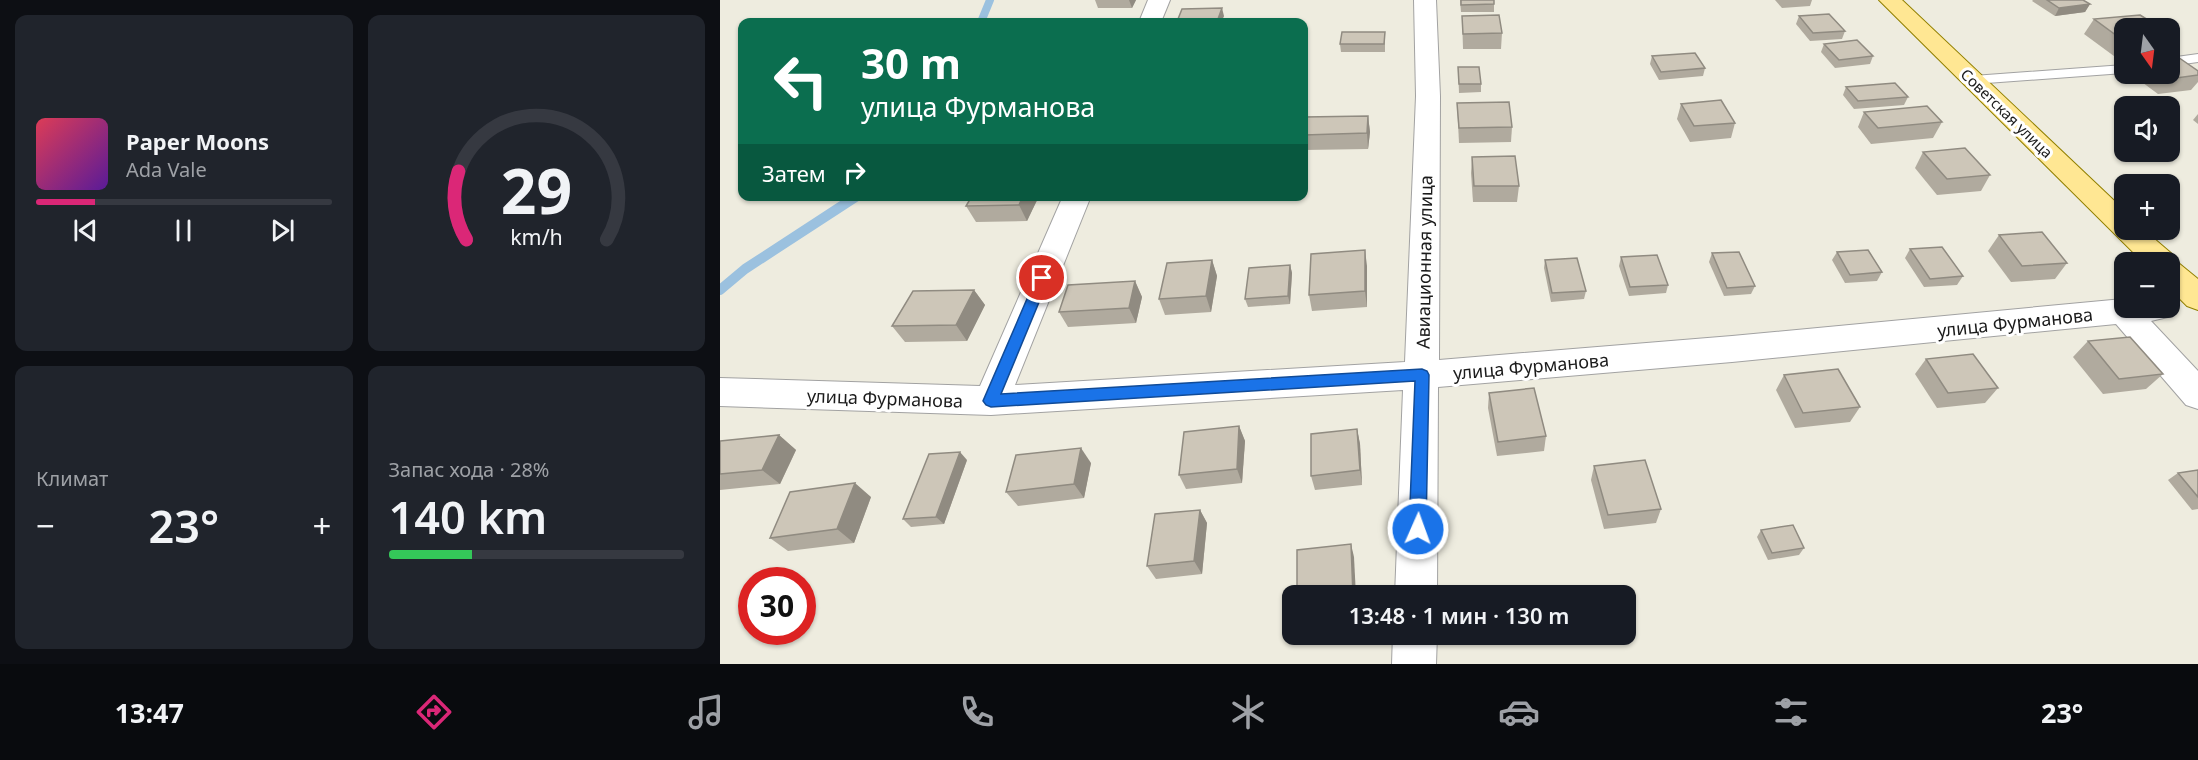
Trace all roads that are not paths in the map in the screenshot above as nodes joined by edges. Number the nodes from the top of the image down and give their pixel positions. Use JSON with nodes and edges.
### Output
{"nodes":[{"id":1,"x":1159,"y":0,"type":"edge"},
{"id":2,"x":1425,"y":0,"type":"edge"},
{"id":3,"x":1890,"y":0,"type":"edge"},
{"id":4,"x":1152,"y":18,"type":"edge"},
{"id":5,"x":2198,"y":58,"type":"edge"},
{"id":6,"x":2180,"y":60,"type":"edge"},
{"id":7,"x":2114,"y":70,"type":"edge"},
{"id":8,"x":1972,"y":80,"type":"junction"},
{"id":9,"x":1075,"y":201,"type":"edge"},
{"id":10,"x":2114,"y":217,"type":"edge"},
{"id":11,"x":2138,"y":240,"type":"edge"},
{"id":12,"x":2150,"y":252,"type":"edge"},
{"id":13,"x":2180,"y":281,"type":"edge"},
{"id":14,"x":2198,"y":298,"type":"edge"},
{"id":15,"x":2198,"y":304,"type":"edge"},
{"id":16,"x":2180,"y":306,"type":"edge"},
{"id":17,"x":2114,"y":312,"type":"edge"},
{"id":18,"x":2128,"y":318,"type":"edge"},
{"id":19,"x":1422,"y":375,"type":"junction"},
{"id":20,"x":720,"y":392,"type":"edge"},
{"id":21,"x":2198,"y":395,"type":"edge"},
{"id":22,"x":991,"y":401,"type":"junction"},
{"id":23,"x":1416,"y":585,"type":"edge"},
{"id":24,"x":1415,"y":645,"type":"edge"},
{"id":25,"x":1414,"y":664,"type":"edge"}],
"edges":[{"from":1,"to":4,"type":"street"},
{"from":2,"to":19,"type":"street","name":"Авиационная улица"},
{"from":3,"to":8,"type":"main road","name":"Советская улица"},
{"from":5,"to":6,"type":"lane"},
{"from":7,"to":8,"type":"lane"},
{"from":8,"to":10,"type":"main road","name":"Советская улица"},
{"from":9,"to":22,"type":"street"},
{"from":11,"to":12,"type":"main road","name":"Советская улица"},
{"from":13,"to":14,"type":"main road"},
{"from":15,"to":16,"type":"street"},
{"from":17,"to":19,"type":"street","name":"улица Фурманова"},
{"from":18,"to":21,"type":"street"},
{"from":19,"to":22,"type":"street","name":"улица Фурманова"},
{"from":19,"to":23,"type":"street","name":"Авиационная улица"},
{"from":20,"to":22,"type":"street","name":"улица Фурманова"},
{"from":24,"to":25,"type":"street"}]}
